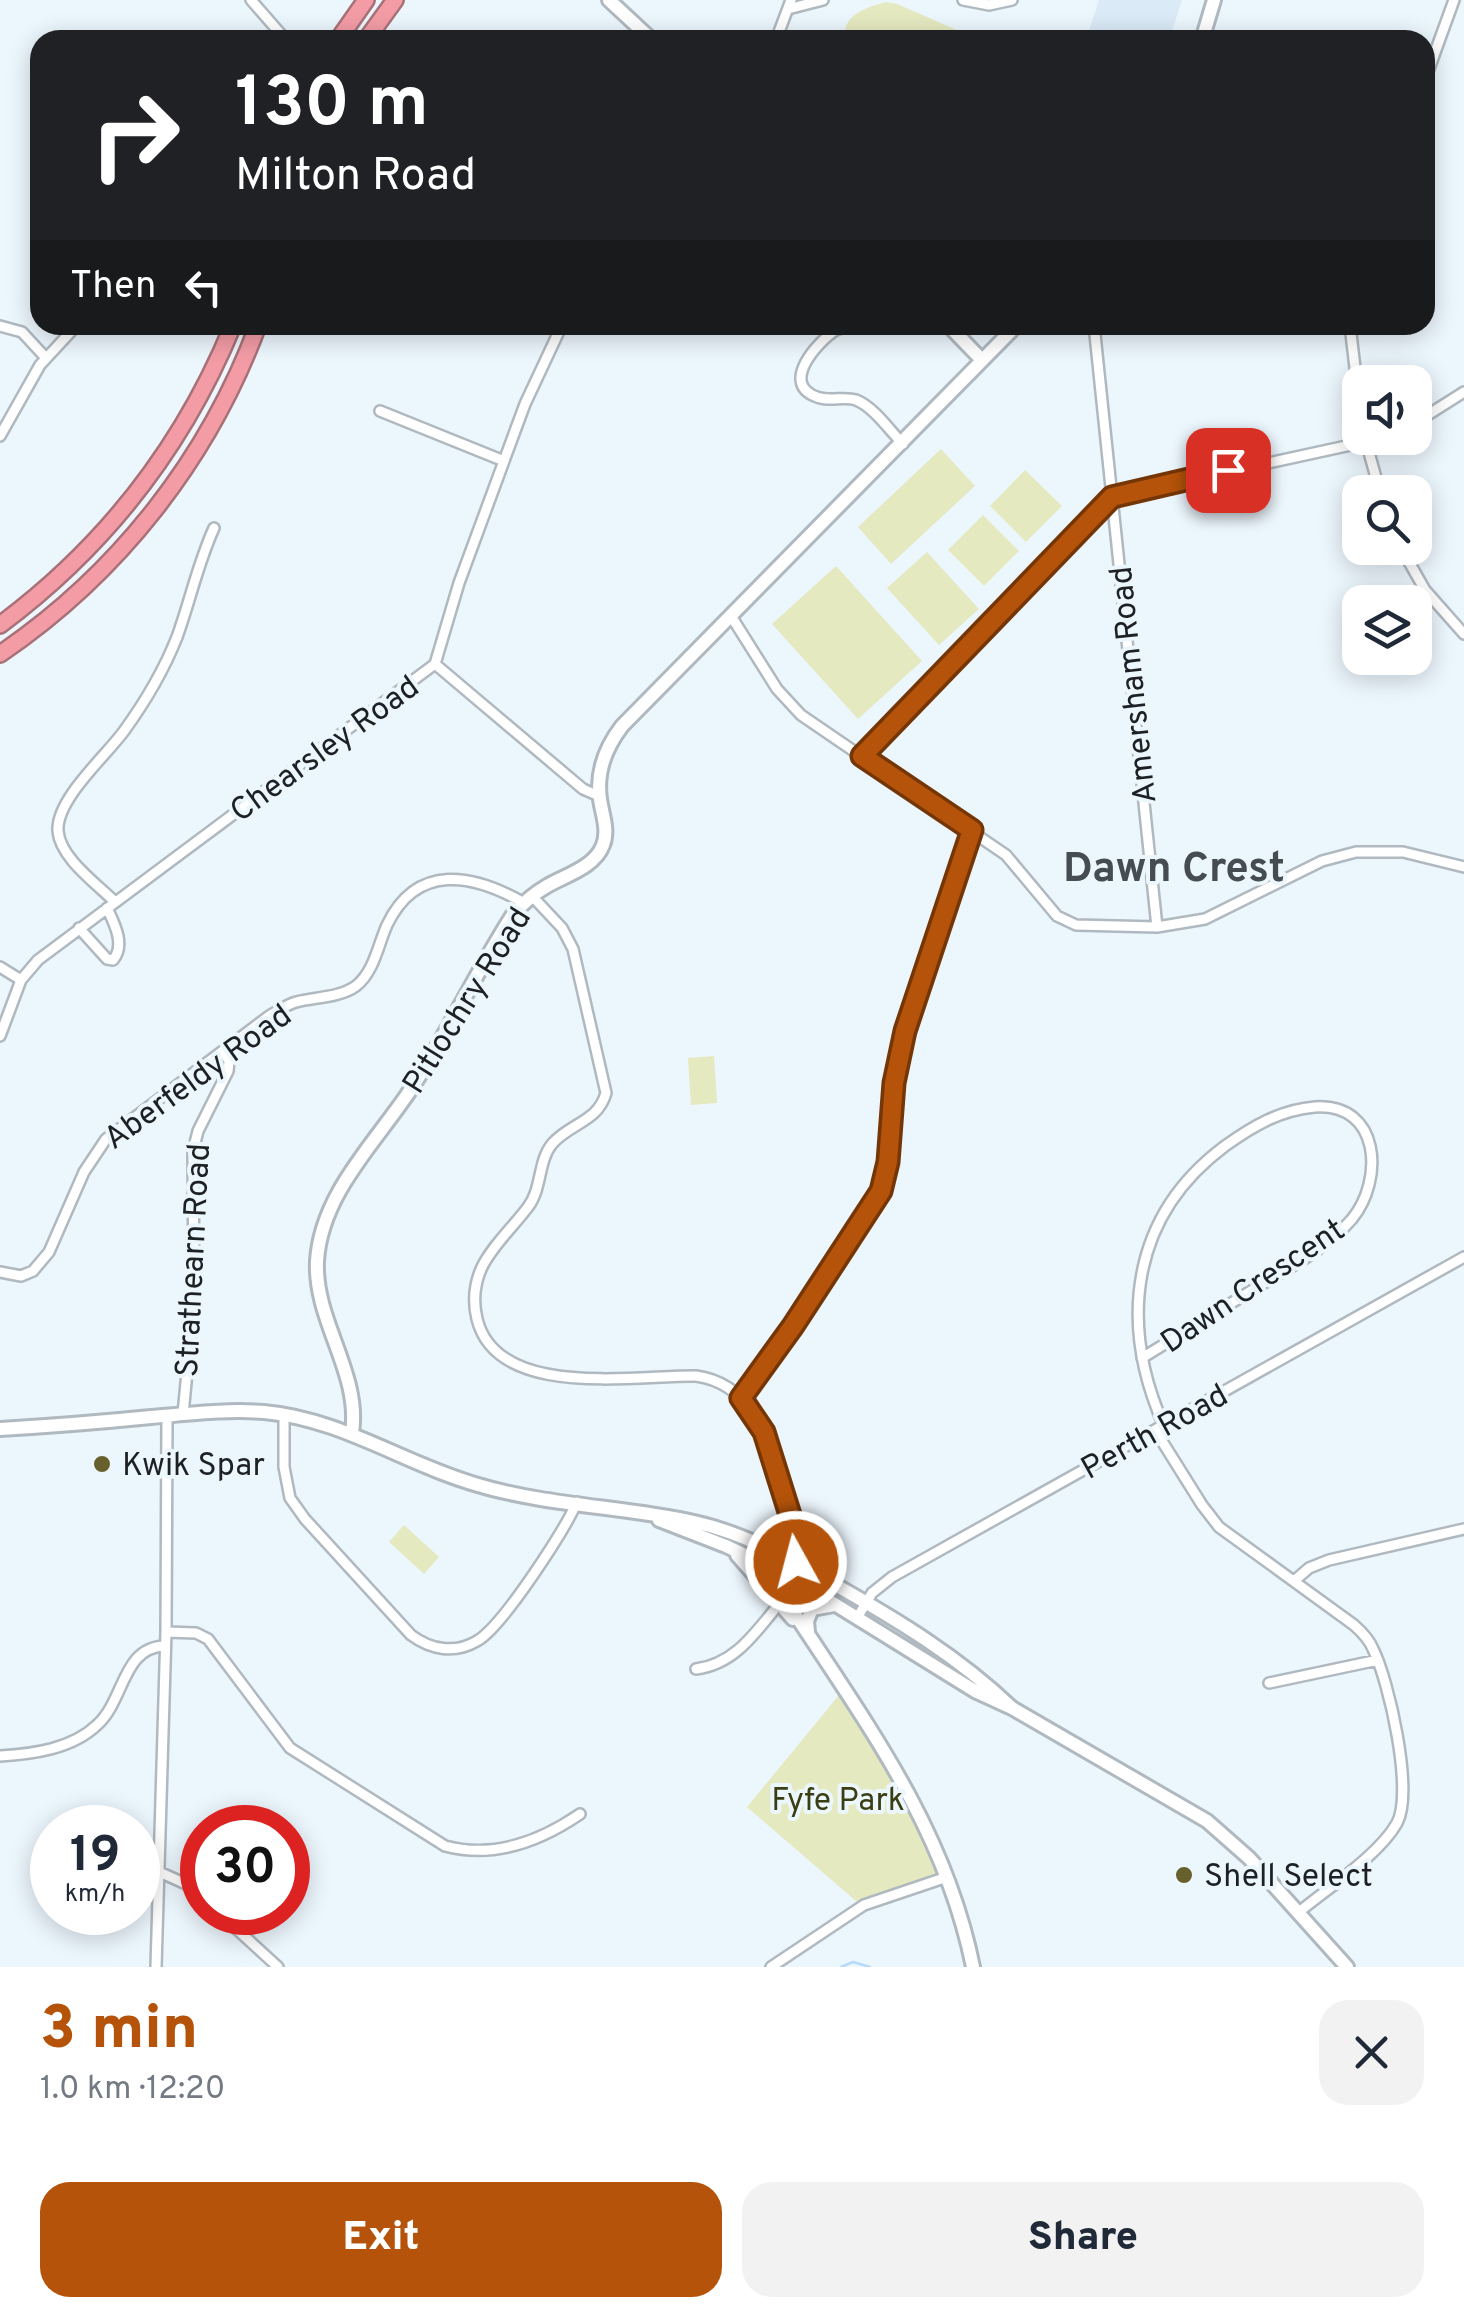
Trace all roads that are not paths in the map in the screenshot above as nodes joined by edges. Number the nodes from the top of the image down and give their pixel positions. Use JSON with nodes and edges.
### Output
{"nodes":[{"id":1,"x":251,"y":0,"type":"edge"},
{"id":2,"x":366,"y":0,"type":"edge"},
{"id":3,"x":395,"y":0,"type":"edge"},
{"id":4,"x":609,"y":0,"type":"edge"},
{"id":5,"x":823,"y":0,"type":"edge"},
{"id":6,"x":963,"y":0,"type":"edge"},
{"id":7,"x":1012,"y":0,"type":"edge"},
{"id":8,"x":1214,"y":0,"type":"edge"},
{"id":9,"x":1454,"y":0,"type":"edge"},
{"id":10,"x":790,"y":5,"type":"edge"},
{"id":11,"x":277,"y":30,"type":"edge"},
{"id":12,"x":345,"y":30,"type":"edge"},
{"id":13,"x":373,"y":30,"type":"edge"},
{"id":14,"x":641,"y":30,"type":"edge"},
{"id":15,"x":780,"y":30,"type":"edge"},
{"id":16,"x":1205,"y":30,"type":"edge"},
{"id":17,"x":1435,"y":52,"type":"edge"},
{"id":18,"x":0,"y":326,"type":"edge"},
{"id":19,"x":68,"y":335,"type":"edge"},
{"id":20,"x":228,"y":335,"type":"edge"},
{"id":21,"x":254,"y":335,"type":"edge"},
{"id":22,"x":556,"y":335,"type":"edge"},
{"id":23,"x":831,"y":335,"type":"edge"},
{"id":24,"x":958,"y":335,"type":"edge"},
{"id":25,"x":1007,"y":335,"type":"edge"},
{"id":26,"x":1095,"y":335,"type":"edge"},
{"id":27,"x":1351,"y":335,"type":"edge"},
{"id":28,"x":46,"y":358,"type":"junction"},
{"id":29,"x":982,"y":360,"type":"junction"},
{"id":30,"x":1355,"y":365,"type":"edge"},
{"id":31,"x":1464,"y":392,"type":"edge"},
{"id":32,"x":380,"y":412,"type":"dead end"},
{"id":33,"x":1432,"y":412,"type":"edge"},
{"id":34,"x":0,"y":436,"type":"edge"},
{"id":35,"x":903,"y":444,"type":"junction"},
{"id":36,"x":1342,"y":445,"type":"edge"},
{"id":37,"x":504,"y":461,"type":"junction"},
{"id":38,"x":1112,"y":497,"type":"junction"},
{"id":39,"x":214,"y":528,"type":"dead end"},
{"id":40,"x":1411,"y":565,"type":"edge"},
{"id":41,"x":731,"y":616,"type":"junction"},
{"id":42,"x":0,"y":625,"type":"edge"},
{"id":43,"x":1464,"y":634,"type":"edge"},
{"id":44,"x":0,"y":654,"type":"edge"},
{"id":45,"x":435,"y":664,"type":"junction"},
{"id":46,"x":862,"y":756,"type":"junction"},
{"id":47,"x":600,"y":796,"type":"junction"},
{"id":48,"x":972,"y":830,"type":"junction"},
{"id":49,"x":1464,"y":867,"type":"edge"},
{"id":50,"x":528,"y":900,"type":"junction"},
{"id":51,"x":111,"y":905,"type":"junction"},
{"id":52,"x":1157,"y":926,"type":"junction"},
{"id":53,"x":79,"y":928,"type":"junction"},
{"id":54,"x":0,"y":967,"type":"edge"},
{"id":55,"x":21,"y":980,"type":"junction"},
{"id":56,"x":0,"y":1036,"type":"edge"},
{"id":57,"x":224,"y":1052,"type":"junction"},
{"id":58,"x":1464,"y":1257,"type":"edge"},
{"id":59,"x":0,"y":1272,"type":"edge"},
{"id":60,"x":1142,"y":1358,"type":"junction"},
{"id":61,"x":741,"y":1398,"type":"junction"},
{"id":62,"x":183,"y":1414,"type":"junction"},
{"id":63,"x":284,"y":1415,"type":"junction"},
{"id":64,"x":167,"y":1416,"type":"junction"},
{"id":65,"x":1160,"y":1428,"type":"junction"},
{"id":66,"x":0,"y":1430,"type":"edge"},
{"id":67,"x":352,"y":1433,"type":"junction"},
{"id":68,"x":577,"y":1502,"type":"junction"},
{"id":69,"x":652,"y":1516,"type":"junction"},
{"id":70,"x":794,"y":1528,"type":"junction"},
{"id":71,"x":1464,"y":1530,"type":"edge"},
{"id":72,"x":764,"y":1547,"type":"junction"},
{"id":73,"x":730,"y":1548,"type":"junction"},
{"id":74,"x":796,"y":1562,"type":"junction"},
{"id":75,"x":791,"y":1578,"type":"junction"},
{"id":76,"x":1294,"y":1582,"type":"junction"},
{"id":77,"x":866,"y":1602,"type":"junction"},
{"id":78,"x":779,"y":1604,"type":"junction"},
{"id":79,"x":834,"y":1605,"type":"junction"},
{"id":80,"x":858,"y":1618,"type":"junction"},
{"id":81,"x":806,"y":1631,"type":"junction"},
{"id":82,"x":166,"y":1632,"type":"junction"},
{"id":83,"x":165,"y":1646,"type":"junction"},
{"id":84,"x":1378,"y":1660,"type":"junction"},
{"id":85,"x":696,"y":1669,"type":"dead end"},
{"id":86,"x":1270,"y":1683,"type":"dead end"},
{"id":87,"x":1012,"y":1708,"type":"junction"},
{"id":88,"x":0,"y":1756,"type":"edge"},
{"id":89,"x":160,"y":1807,"type":"edge"},
{"id":90,"x":580,"y":1814,"type":"dead end"},
{"id":91,"x":946,"y":1877,"type":"junction"},
{"id":92,"x":1299,"y":1912,"type":"junction"},
{"id":93,"x":157,"y":1935,"type":"edge"},
{"id":94,"x":243,"y":1935,"type":"edge"},
{"id":95,"x":156,"y":1967,"type":"edge"},
{"id":96,"x":278,"y":1967,"type":"edge"},
{"id":97,"x":771,"y":1967,"type":"edge"},
{"id":98,"x":973,"y":1967,"type":"edge"},
{"id":99,"x":1348,"y":1967,"type":"edge"}],
"edges":[{"from":1,"to":11,"type":"street"},
{"from":2,"to":12,"type":"highway"},
{"from":3,"to":13,"type":"highway"},
{"from":4,"to":14,"type":"main road"},
{"from":5,"to":10,"type":"street"},
{"from":6,"to":7,"type":"street"},
{"from":8,"to":16,"type":"main road"},
{"from":9,"to":17,"type":"street"},
{"from":10,"to":15,"type":"street"},
{"from":18,"to":28,"type":"street"},
{"from":19,"to":28,"type":"street"},
{"from":20,"to":42,"type":"highway"},
{"from":21,"to":44,"type":"highway"},
{"from":22,"to":37,"type":"street","name":"Chearsley Road"},
{"from":23,"to":35,"type":"street"},
{"from":24,"to":29,"type":"main road"},
{"from":25,"to":29,"type":"main road","name":"Pitlochry Road"},
{"from":26,"to":38,"type":"street","name":"Amersham Road"},
{"from":27,"to":30,"type":"street"},
{"from":28,"to":34,"type":"street"},
{"from":29,"to":35,"type":"main road","name":"Pitlochry Road"},
{"from":31,"to":33,"type":"street"},
{"from":32,"to":37,"type":"street"},
{"from":35,"to":41,"type":"main road","name":"Pitlochry Road"},
{"from":36,"to":38,"type":"street"},
{"from":37,"to":45,"type":"street","name":"Chearsley Road"},
{"from":38,"to":46,"type":"street"},
{"from":38,"to":52,"type":"street","name":"Amersham Road"},
{"from":39,"to":51,"type":"street"},
{"from":40,"to":43,"type":"street"},
{"from":41,"to":46,"type":"street"},
{"from":41,"to":47,"type":"main road","name":"Pitlochry Road"},
{"from":45,"to":47,"type":"street"},
{"from":45,"to":51,"type":"street","name":"Chearsley Road"},
{"from":46,"to":48,"type":"street"},
{"from":47,"to":50,"type":"main road","name":"Pitlochry Road"},
{"from":48,"to":52,"type":"street"},
{"from":48,"to":61,"type":"street"},
{"from":49,"to":52,"type":"street"},
{"from":50,"to":57,"type":"street","name":"Aberfeldy Road"},
{"from":50,"to":61,"type":"street","name":"Aberfeldy Road"},
{"from":50,"to":67,"type":"main road","name":"Pitlochry Road"},
{"from":51,"to":53,"type":"street","name":"Chearsley Road"},
{"from":51,"to":53,"type":"street"},
{"from":53,"to":55,"type":"street","name":"Chearsley Road"},
{"from":54,"to":55,"type":"street"},
{"from":55,"to":56,"type":"street","name":"Chearsley Road"},
{"from":57,"to":59,"type":"street","name":"Aberfeldy Road"},
{"from":57,"to":62,"type":"street","name":"Strathearn Road"},
{"from":58,"to":65,"type":"street","name":"Perth Road"},
{"from":60,"to":60,"type":"street","name":"Dawn Crescent"},
{"from":60,"to":65,"type":"street","name":"Dawn Crescent"},
{"from":61,"to":70,"type":"street"},
{"from":62,"to":63,"type":"main road"},
{"from":62,"to":64,"type":"main road"},
{"from":63,"to":67,"type":"main road"},
{"from":63,"to":68,"type":"street"},
{"from":64,"to":66,"type":"main road"},
{"from":64,"to":82,"type":"street"},
{"from":65,"to":76,"type":"street","name":"Dawn Crescent"},
{"from":65,"to":77,"type":"street","name":"Perth Road"},
{"from":67,"to":68,"type":"main road"},
{"from":68,"to":69,"type":"main road"},
{"from":69,"to":72,"type":"main road"},
{"from":69,"to":73,"type":"main road"},
{"from":70,"to":72,"type":"main road"},
{"from":70,"to":74,"type":"street"},
{"from":71,"to":76,"type":"street"},
{"from":72,"to":74,"type":"main road"},
{"from":73,"to":75,"type":"main road"},
{"from":73,"to":78,"type":"main road"},
{"from":74,"to":75,"type":"main road"},
{"from":74,"to":77,"type":"main road"},
{"from":75,"to":79,"type":"main road"},
{"from":75,"to":81,"type":"main road"},
{"from":76,"to":84,"type":"street","name":"Dawn Crescent"},
{"from":77,"to":80,"type":"street","name":"Perth Road"},
{"from":77,"to":87,"type":"main road"},
{"from":78,"to":81,"type":"main road"},
{"from":78,"to":85,"type":"street"},
{"from":79,"to":80,"type":"main road"},
{"from":79,"to":81,"type":"main road"},
{"from":80,"to":87,"type":"main road"},
{"from":81,"to":91,"type":"main road"},
{"from":82,"to":83,"type":"street"},
{"from":82,"to":90,"type":"street"},
{"from":83,"to":88,"type":"street"},
{"from":83,"to":89,"type":"street"},
{"from":84,"to":86,"type":"street"},
{"from":84,"to":92,"type":"street"},
{"from":87,"to":92,"type":"main road"},
{"from":91,"to":97,"type":"street"},
{"from":91,"to":98,"type":"main road"},
{"from":92,"to":99,"type":"main road"},
{"from":93,"to":95,"type":"street"},
{"from":94,"to":96,"type":"street"}]}
